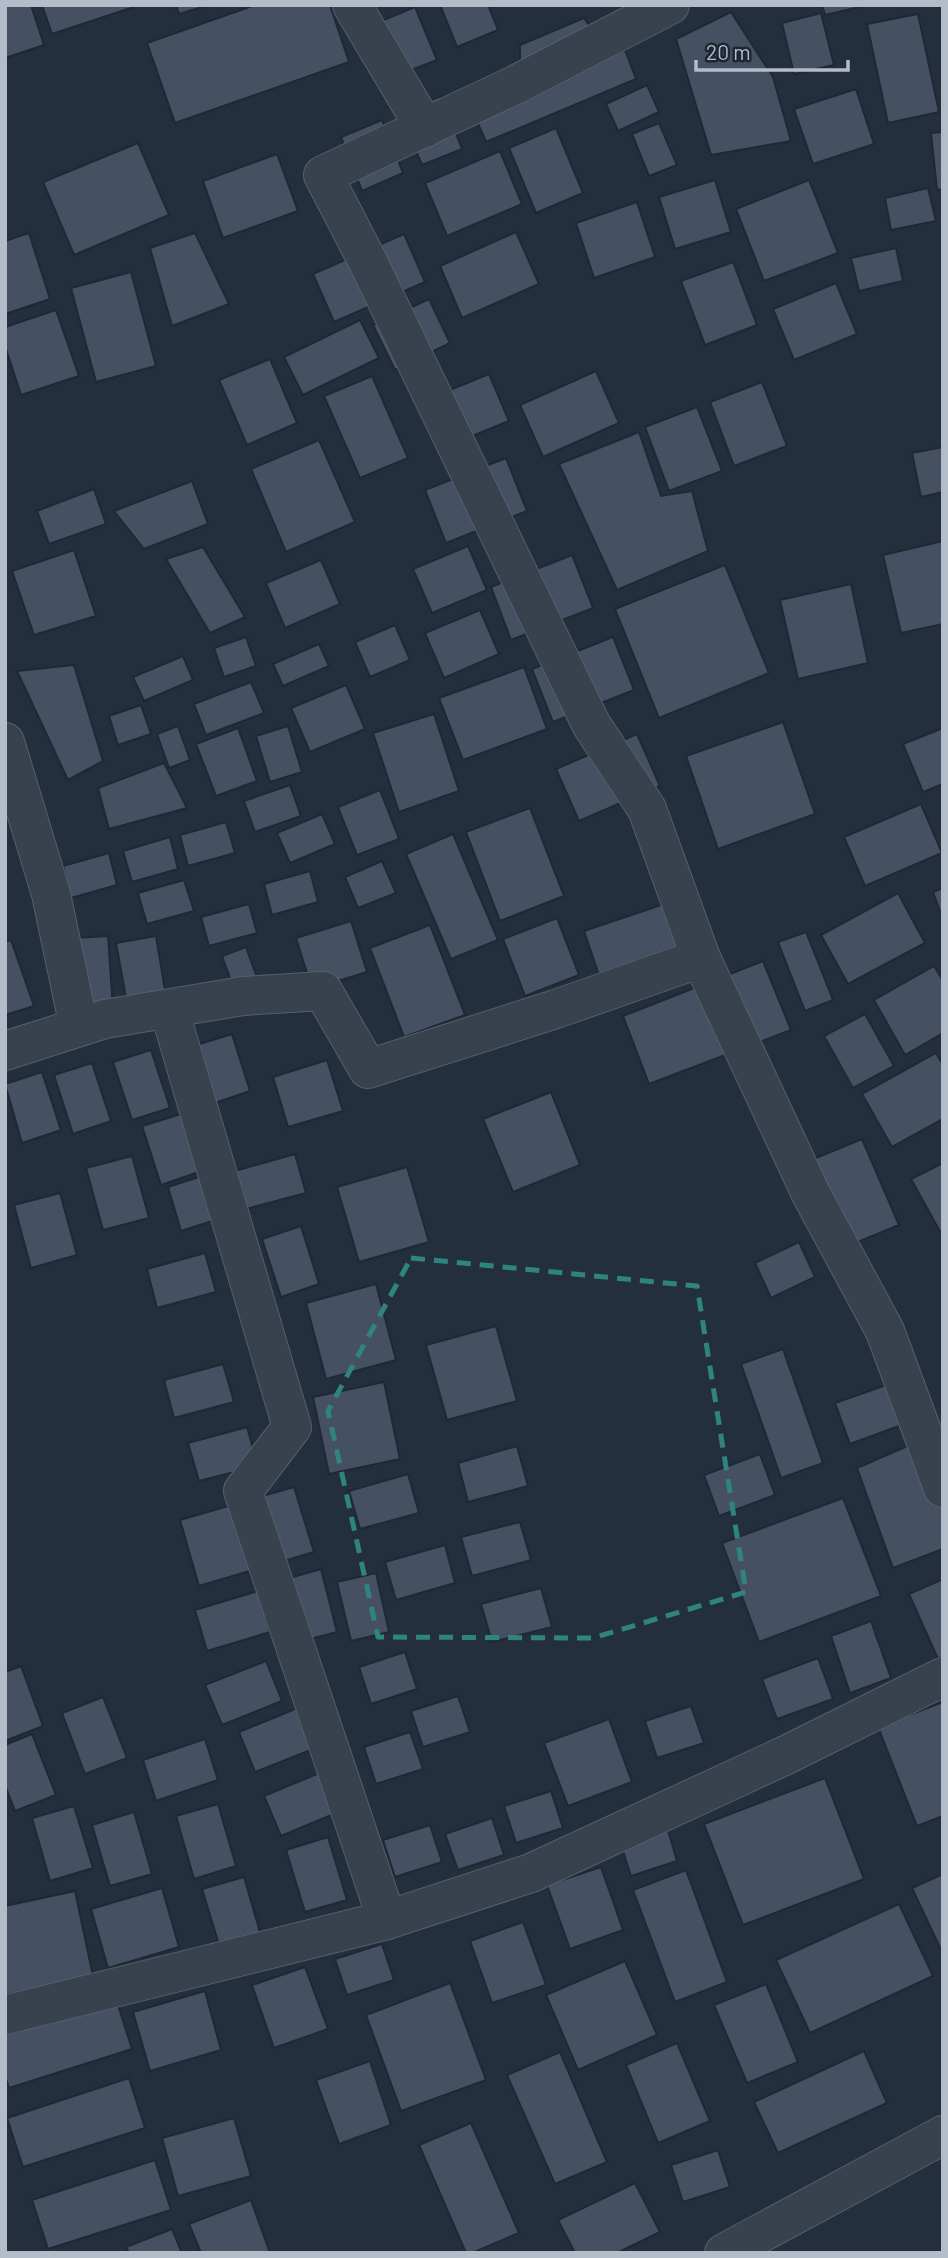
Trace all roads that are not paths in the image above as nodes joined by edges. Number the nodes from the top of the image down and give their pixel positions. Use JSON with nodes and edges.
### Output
{"nodes":[{"id":1,"x":352,"y":5,"type":"edge"},
{"id":2,"x":670,"y":5,"type":"edge"},
{"id":3,"x":425,"y":128,"type":"junction"},
{"id":4,"x":5,"y":743,"type":"edge"},
{"id":5,"x":701,"y":958,"type":"junction"},
{"id":6,"x":169,"y":1009,"type":"junction"},
{"id":7,"x":79,"y":1027,"type":"junction"},
{"id":8,"x":5,"y":1051,"type":"edge"},
{"id":9,"x":943,"y":1488,"type":"edge"},
{"id":10,"x":943,"y":1677,"type":"edge"},
{"id":11,"x":387,"y":1920,"type":"junction"},
{"id":12,"x":5,"y":2015,"type":"edge"},
{"id":13,"x":943,"y":2136,"type":"edge"},
{"id":14,"x":724,"y":2253,"type":"edge"}],
"edges":[{"from":1,"to":3,"type":"street"},
{"from":2,"to":3,"type":"street"},
{"from":3,"to":5,"type":"street"},
{"from":4,"to":7,"type":"street"},
{"from":5,"to":6,"type":"street"},
{"from":5,"to":9,"type":"street"},
{"from":6,"to":7,"type":"street"},
{"from":6,"to":11,"type":"street"},
{"from":7,"to":8,"type":"street"},
{"from":10,"to":11,"type":"street"},
{"from":11,"to":12,"type":"street"},
{"from":13,"to":14,"type":"street"}]}
